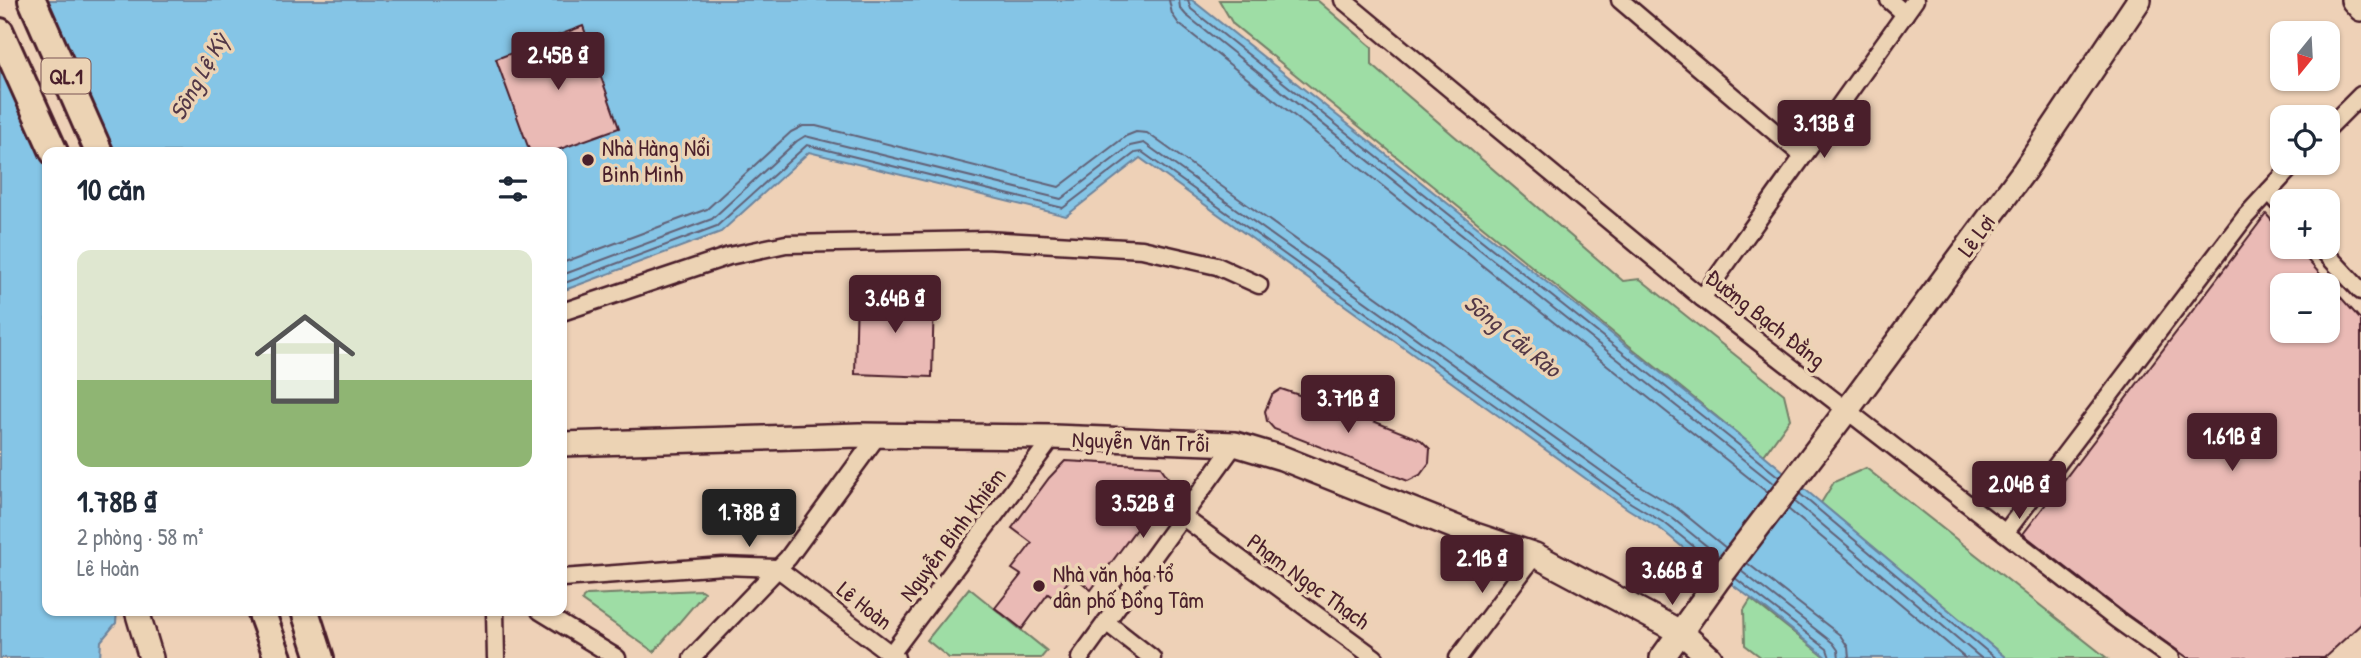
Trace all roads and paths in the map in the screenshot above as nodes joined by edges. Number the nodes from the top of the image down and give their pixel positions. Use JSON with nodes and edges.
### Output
{"nodes":[{"id":1,"x":32,"y":0,"type":"edge"},
{"id":2,"x":1343,"y":0,"type":"edge"},
{"id":3,"x":1620,"y":0,"type":"edge"},
{"id":4,"x":1889,"y":0,"type":"edge"},
{"id":5,"x":1915,"y":0,"type":"edge"},
{"id":6,"x":2139,"y":0,"type":"edge"},
{"id":7,"x":2353,"y":0,"type":"edge"},
{"id":8,"x":2361,"y":9,"type":"edge"},
{"id":9,"x":1905,"y":14,"type":"junction"},
{"id":10,"x":0,"y":32,"type":"edge"},
{"id":11,"x":2361,"y":95,"type":"edge"},
{"id":12,"x":2340,"y":116,"type":"edge"},
{"id":13,"x":52,"y":147,"type":"edge"},
{"id":14,"x":98,"y":147,"type":"edge"},
{"id":15,"x":1803,"y":156,"type":"junction"},
{"id":16,"x":2284,"y":175,"type":"edge"},
{"id":17,"x":2269,"y":191,"type":"joint"},
{"id":18,"x":2331,"y":259,"type":"edge"},
{"id":19,"x":1259,"y":285,"type":"dead end"},
{"id":20,"x":2361,"y":291,"type":"edge"},
{"id":21,"x":1702,"y":298,"type":"junction"},
{"id":22,"x":567,"y":310,"type":"edge"},
{"id":23,"x":1847,"y":410,"type":"junction"},
{"id":24,"x":878,"y":435,"type":"junction"},
{"id":25,"x":1052,"y":437,"type":"junction"},
{"id":26,"x":567,"y":444,"type":"edge"},
{"id":27,"x":1235,"y":444,"type":"junction"},
{"id":28,"x":1183,"y":517,"type":"junction"},
{"id":29,"x":2005,"y":533,"type":"junction"},
{"id":30,"x":1535,"y":555,"type":"junction"},
{"id":31,"x":777,"y":568,"type":"junction"},
{"id":32,"x":567,"y":578,"type":"edge"},
{"id":33,"x":138,"y":616,"type":"edge"},
{"id":34,"x":263,"y":616,"type":"edge"},
{"id":35,"x":307,"y":616,"type":"edge"},
{"id":36,"x":495,"y":616,"type":"edge"},
{"id":37,"x":548,"y":616,"type":"edge"},
{"id":38,"x":1105,"y":622,"type":"junction"},
{"id":39,"x":1682,"y":633,"type":"junction"},
{"id":40,"x":892,"y":657,"type":"edge"},
{"id":41,"x":151,"y":658,"type":"edge"},
{"id":42,"x":278,"y":658,"type":"edge"},
{"id":43,"x":320,"y":658,"type":"edge"},
{"id":44,"x":496,"y":658,"type":"edge"},
{"id":45,"x":617,"y":658,"type":"edge"},
{"id":46,"x":692,"y":658,"type":"edge"},
{"id":47,"x":1080,"y":658,"type":"edge"},
{"id":48,"x":1152,"y":658,"type":"edge"},
{"id":49,"x":1375,"y":658,"type":"edge"},
{"id":50,"x":1458,"y":658,"type":"edge"},
{"id":51,"x":1662,"y":658,"type":"edge"},
{"id":52,"x":1710,"y":658,"type":"edge"},
{"id":53,"x":2171,"y":658,"type":"edge"}],
"edges":[{"from":1,"to":14,"type":"main road","number":"QL.1"},
{"from":2,"to":21,"type":"street","name":"Đường Bạch Đằng"},
{"from":3,"to":15,"type":"street"},
{"from":4,"to":9,"type":"street"},
{"from":5,"to":9,"type":"street"},
{"from":6,"to":23,"type":"street","name":"Lê Lợi"},
{"from":7,"to":8,"type":"street"},
{"from":9,"to":15,"type":"street"},
{"from":10,"to":13,"type":"main road","number":"QL.1"},
{"from":11,"to":12,"type":"street"},
{"from":15,"to":21,"type":"street"},
{"from":16,"to":17,"type":"street"},
{"from":17,"to":29,"type":"street"},
{"from":18,"to":20,"type":"street"},
{"from":19,"to":22,"type":"street"},
{"from":21,"to":23,"type":"street","name":"Đường Bạch Đằng"},
{"from":23,"to":29,"type":"street","name":"Đường Bạch Đằng"},
{"from":23,"to":39,"type":"street","name":"Lê Lợi"},
{"from":24,"to":25,"type":"street","name":"Nguyễn Văn Trỗi"},
{"from":24,"to":26,"type":"street","name":"Nguyễn Văn Trỗi"},
{"from":24,"to":31,"type":"street"},
{"from":25,"to":27,"type":"street","name":"Nguyễn Văn Trỗi"},
{"from":25,"to":40,"type":"street","name":"Nguyễn Bỉnh Khiêm"},
{"from":27,"to":28,"type":"street"},
{"from":27,"to":30,"type":"street","name":"Nguyễn Văn Trỗi"},
{"from":28,"to":38,"type":"street"},
{"from":28,"to":49,"type":"street","name":"Phạm Ngọc Thạch"},
{"from":29,"to":53,"type":"street","name":"Đường Bạch Đằng"},
{"from":30,"to":39,"type":"street","name":"Nguyễn Văn Trỗi"},
{"from":30,"to":50,"type":"street"},
{"from":31,"to":32,"type":"street"},
{"from":31,"to":40,"type":"street","name":"Lê Hoàn"},
{"from":31,"to":46,"type":"street"},
{"from":33,"to":41,"type":"street"},
{"from":34,"to":42,"type":"main road"},
{"from":35,"to":43,"type":"main road"},
{"from":36,"to":44,"type":"street"},
{"from":37,"to":45,"type":"street"},
{"from":38,"to":47,"type":"street"},
{"from":38,"to":48,"type":"street"},
{"from":39,"to":51,"type":"street","name":"Lê Lợi"},
{"from":39,"to":52,"type":"street","name":"Nguyễn Văn Trỗi"}]}
